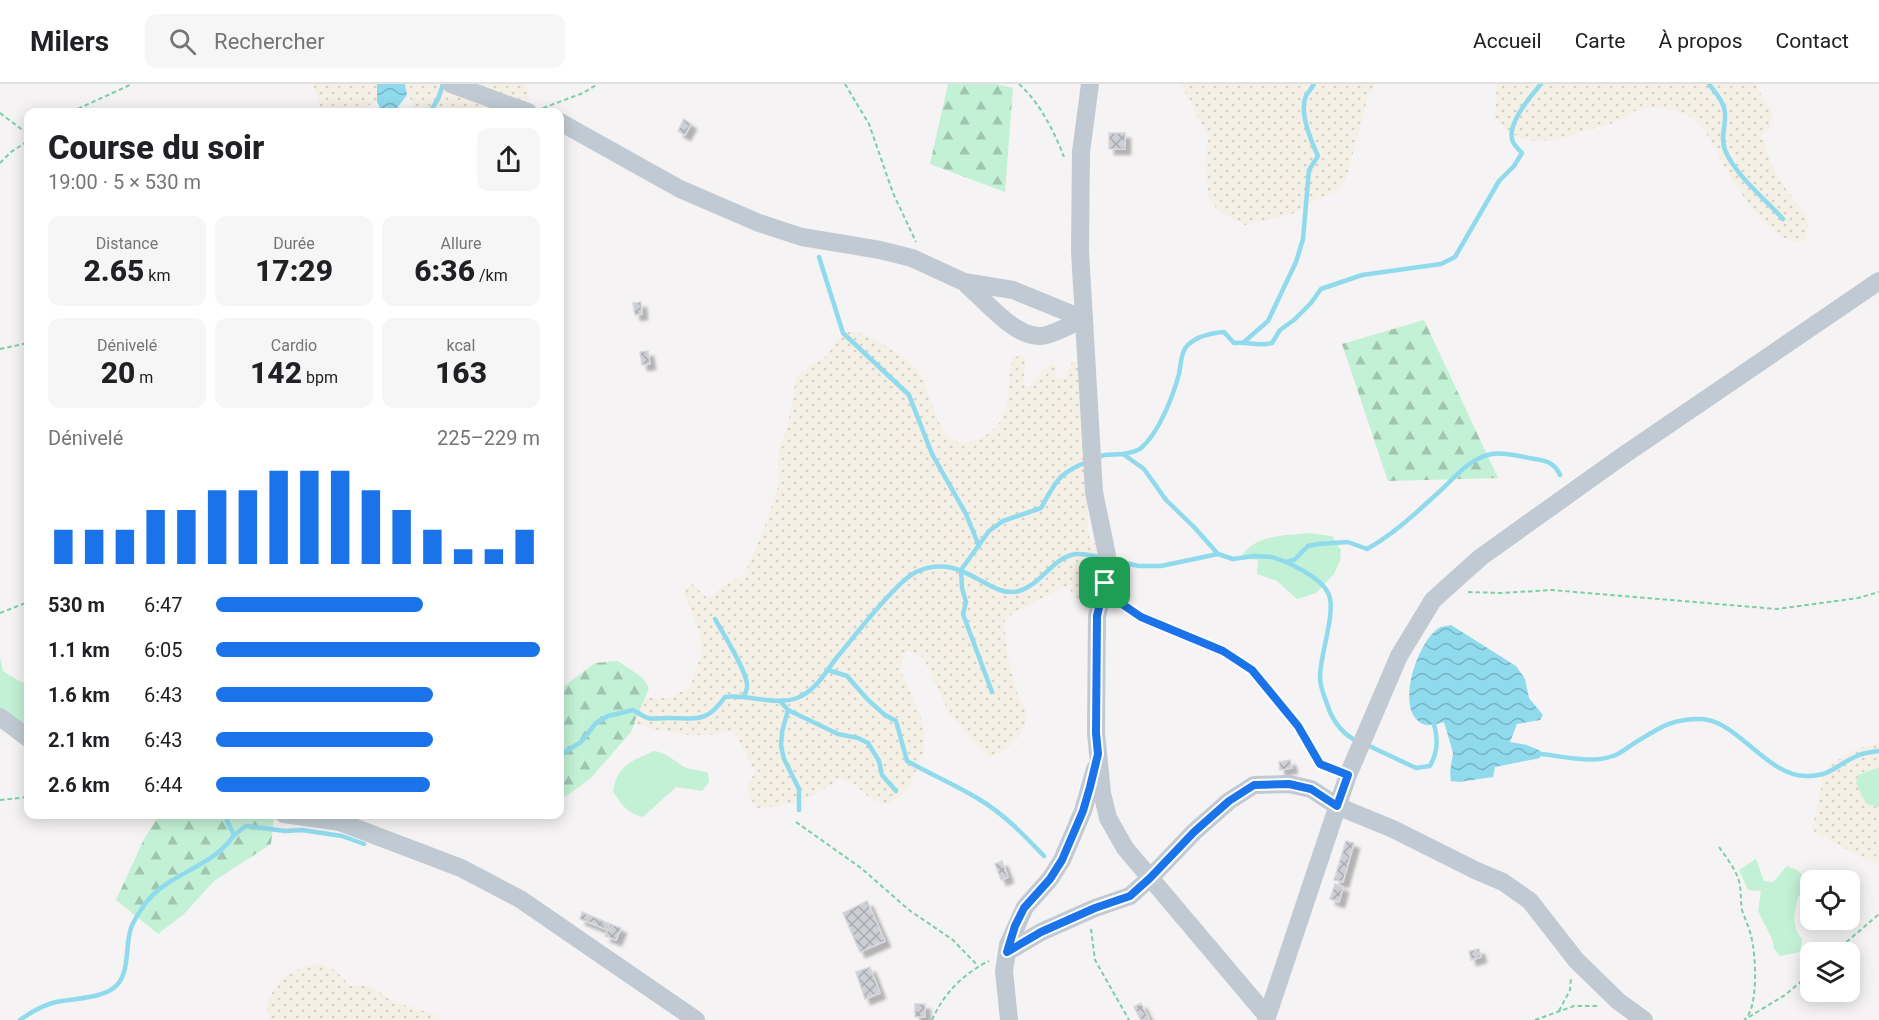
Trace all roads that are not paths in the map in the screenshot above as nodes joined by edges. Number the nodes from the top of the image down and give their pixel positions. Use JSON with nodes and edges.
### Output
{"nodes":[{"id":1,"x":451,"y":84,"type":"edge"},
{"id":2,"x":1090,"y":84,"type":"edge"},
{"id":3,"x":525,"y":108,"type":"edge"},
{"id":4,"x":564,"y":125,"type":"edge"},
{"id":5,"x":1879,"y":281,"type":"edge"},
{"id":6,"x":964,"y":282,"type":"junction"},
{"id":7,"x":1084,"y":319,"type":"junction"},
{"id":8,"x":0,"y":717,"type":"edge"},
{"id":9,"x":24,"y":735,"type":"edge"},
{"id":10,"x":1098,"y":754,"type":"junction"},
{"id":11,"x":1337,"y":806,"type":"junction"},
{"id":12,"x":319,"y":819,"type":"edge"},
{"id":13,"x":1150,"y":878,"type":"junction"},
{"id":14,"x":1007,"y":952,"type":"junction"},
{"id":15,"x":1266,"y":1018,"type":"edge"},
{"id":16,"x":696,"y":1020,"type":"edge"},
{"id":17,"x":1009,"y":1020,"type":"edge"},
{"id":18,"x":1644,"y":1020,"type":"edge"}],
"edges":[{"from":1,"to":3,"type":"street"},
{"from":2,"to":7,"type":"street"},
{"from":4,"to":6,"type":"street"},
{"from":5,"to":11,"type":"street"},
{"from":6,"to":7,"type":"street"},
{"from":6,"to":7,"type":"street"},
{"from":7,"to":10,"type":"street"},
{"from":8,"to":9,"type":"street"},
{"from":10,"to":13,"type":"street"},
{"from":10,"to":14,"type":"street"},
{"from":11,"to":13,"type":"street"},
{"from":11,"to":15,"type":"street"},
{"from":11,"to":18,"type":"street"},
{"from":12,"to":16,"type":"street"},
{"from":13,"to":14,"type":"street"},
{"from":13,"to":15,"type":"street"},
{"from":14,"to":17,"type":"street"}]}
